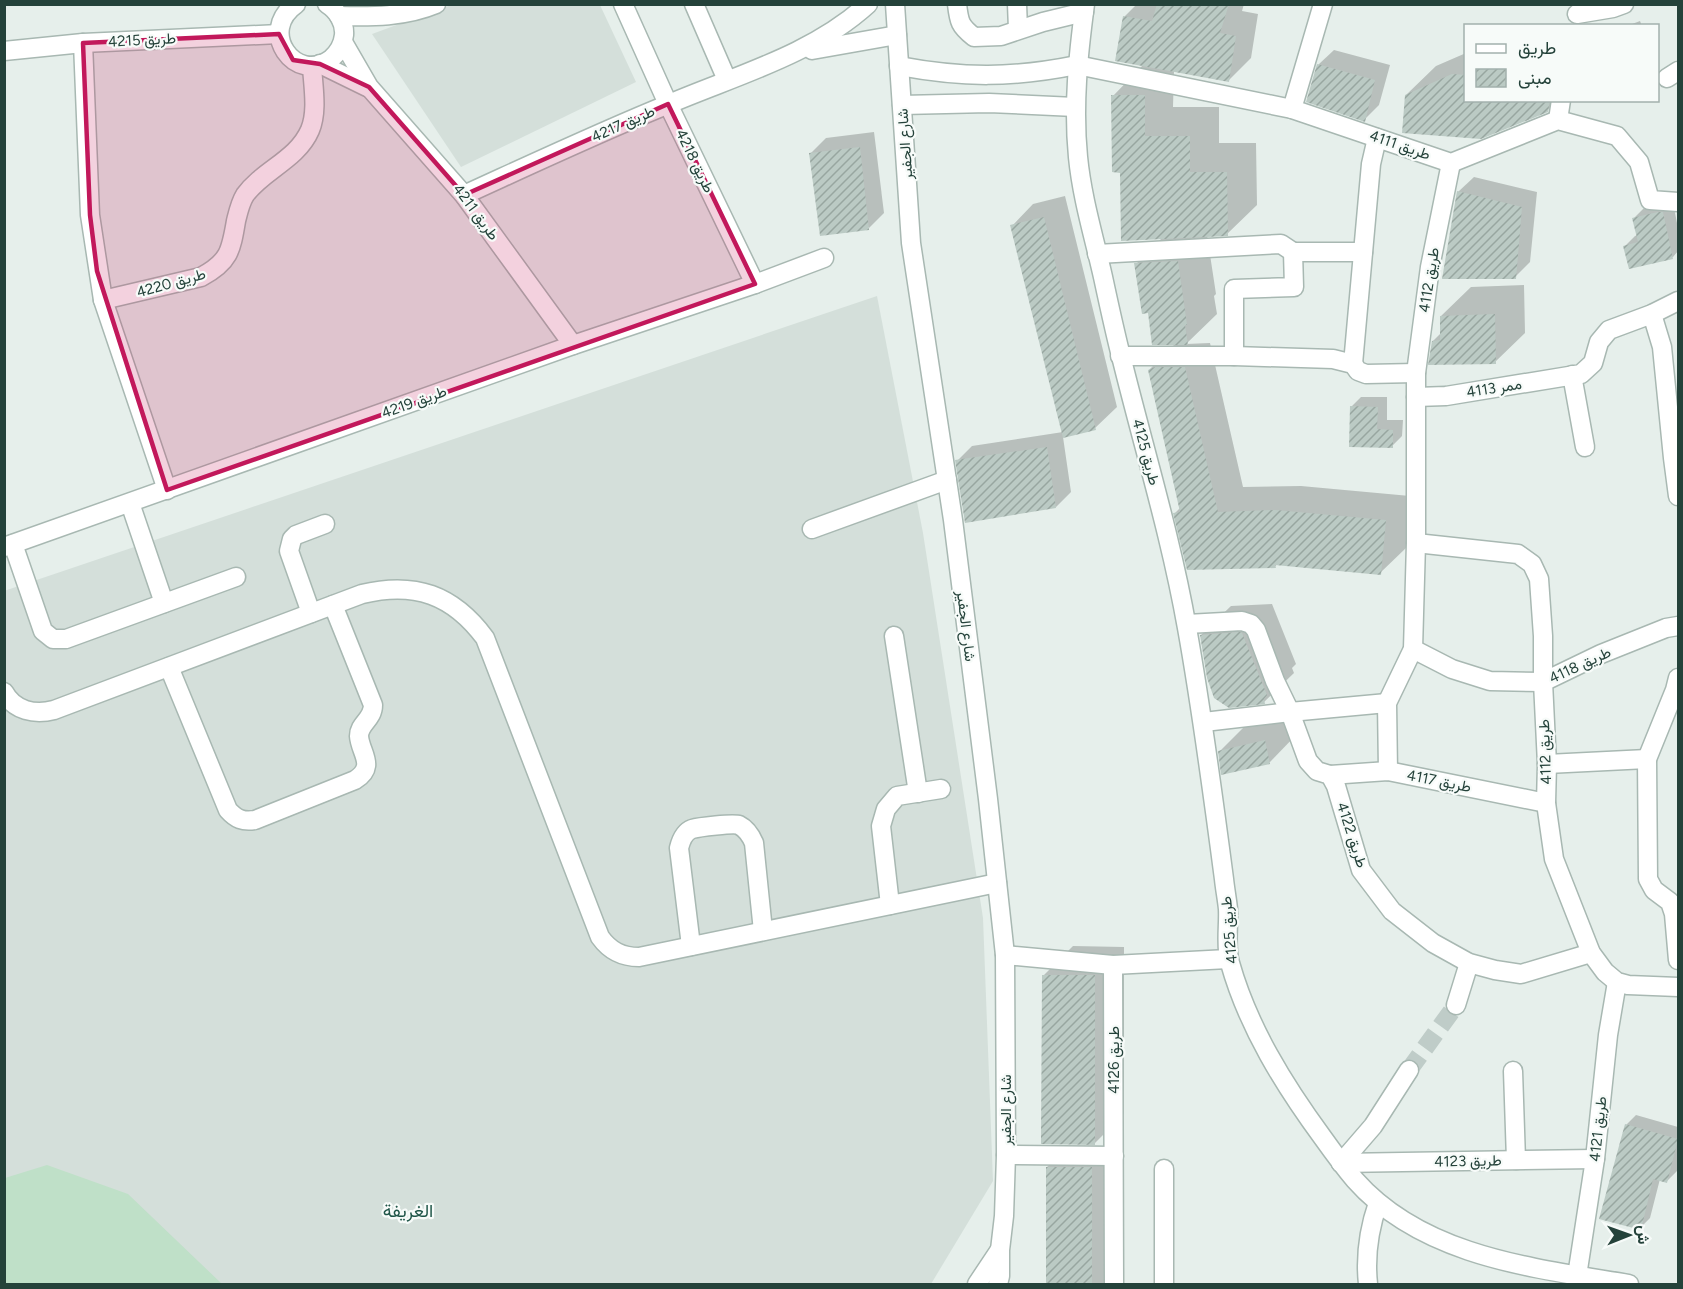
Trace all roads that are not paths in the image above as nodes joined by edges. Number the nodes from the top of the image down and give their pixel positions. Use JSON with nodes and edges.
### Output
{"nodes":[{"id":1,"x":436,"y":4,"type":"edge"},
{"id":2,"x":623,"y":4,"type":"edge"},
{"id":3,"x":694,"y":4,"type":"edge"},
{"id":4,"x":868,"y":4,"type":"edge"},
{"id":5,"x":895,"y":4,"type":"edge"},
{"id":6,"x":957,"y":4,"type":"edge"},
{"id":7,"x":1017,"y":4,"type":"edge"},
{"id":8,"x":1323,"y":4,"type":"edge"},
{"id":9,"x":1624,"y":4,"type":"edge"},
{"id":10,"x":294,"y":5,"type":"edge"},
{"id":11,"x":331,"y":8,"type":"edge"},
{"id":12,"x":1085,"y":8,"type":"edge"},
{"id":13,"x":1577,"y":15,"type":"edge"},
{"id":14,"x":1018,"y":29,"type":"junction"},
{"id":15,"x":279,"y":34,"type":"junction"},
{"id":16,"x":897,"y":35,"type":"junction"},
{"id":17,"x":343,"y":42,"type":"junction"},
{"id":18,"x":83,"y":43,"type":"junction"},
{"id":19,"x":4,"y":51,"type":"edge"},
{"id":20,"x":784,"y":58,"type":"junction"},
{"id":21,"x":316,"y":65,"type":"junction"},
{"id":22,"x":1077,"y":65,"type":"junction"},
{"id":23,"x":899,"y":66,"type":"junction"},
{"id":24,"x":991,"y":76,"type":"junction"},
{"id":25,"x":727,"y":81,"type":"junction"},
{"id":26,"x":369,"y":87,"type":"junction"},
{"id":27,"x":1562,"y":102,"type":"edge"},
{"id":28,"x":989,"y":103,"type":"junction"},
{"id":29,"x":668,"y":104,"type":"junction"},
{"id":30,"x":902,"y":105,"type":"junction"},
{"id":31,"x":1075,"y":107,"type":"junction"},
{"id":32,"x":1292,"y":109,"type":"junction"},
{"id":33,"x":1558,"y":120,"type":"junction"},
{"id":34,"x":1377,"y":138,"type":"junction"},
{"id":35,"x":1451,"y":163,"type":"junction"},
{"id":36,"x":464,"y":195,"type":"junction"},
{"id":37,"x":1678,"y":205,"type":"edge"},
{"id":38,"x":1293,"y":252,"type":"junction"},
{"id":39,"x":1364,"y":252,"type":"junction"},
{"id":40,"x":1098,"y":254,"type":"junction"},
{"id":41,"x":824,"y":258,"type":"dead end"},
{"id":42,"x":755,"y":284,"type":"junction"},
{"id":43,"x":103,"y":300,"type":"junction"},
{"id":44,"x":1678,"y":301,"type":"edge"},
{"id":45,"x":1652,"y":314,"type":"junction"},
{"id":46,"x":573,"y":345,"type":"junction"},
{"id":47,"x":1120,"y":356,"type":"junction"},
{"id":48,"x":1234,"y":356,"type":"junction"},
{"id":49,"x":1353,"y":364,"type":"junction"},
{"id":50,"x":1416,"y":373,"type":"junction"},
{"id":51,"x":1572,"y":375,"type":"junction"},
{"id":52,"x":1416,"y":397,"type":"junction"},
{"id":53,"x":1584,"y":447,"type":"dead end"},
{"id":54,"x":947,"y":480,"type":"junction"},
{"id":55,"x":167,"y":490,"type":"junction"},
{"id":56,"x":1678,"y":496,"type":"edge"},
{"id":57,"x":130,"y":503,"type":"junction"},
{"id":58,"x":325,"y":524,"type":"dead end"},
{"id":59,"x":812,"y":529,"type":"dead end"},
{"id":60,"x":1416,"y":543,"type":"junction"},
{"id":61,"x":9,"y":546,"type":"edge"},
{"id":62,"x":237,"y":577,"type":"dead end"},
{"id":63,"x":164,"y":603,"type":"junction"},
{"id":64,"x":333,"y":605,"type":"junction"},
{"id":65,"x":311,"y":613,"type":"junction"},
{"id":66,"x":1187,"y":624,"type":"junction"},
{"id":67,"x":1678,"y":626,"type":"edge"},
{"id":68,"x":894,"y":636,"type":"dead end"},
{"id":69,"x":1413,"y":649,"type":"junction"},
{"id":70,"x":169,"y":667,"type":"junction"},
{"id":71,"x":1678,"y":678,"type":"edge"},
{"id":72,"x":1543,"y":682,"type":"junction"},
{"id":73,"x":4,"y":692,"type":"edge"},
{"id":74,"x":1386,"y":703,"type":"junction"},
{"id":75,"x":1290,"y":712,"type":"junction"},
{"id":76,"x":1204,"y":722,"type":"junction"},
{"id":77,"x":1647,"y":759,"type":"junction"},
{"id":78,"x":1546,"y":764,"type":"junction"},
{"id":79,"x":1389,"y":771,"type":"junction"},
{"id":80,"x":1330,"y":775,"type":"junction"},
{"id":81,"x":941,"y":789,"type":"dead end"},
{"id":82,"x":918,"y":793,"type":"junction"},
{"id":83,"x":1546,"y":802,"type":"junction"},
{"id":84,"x":997,"y":883,"type":"junction"},
{"id":85,"x":890,"y":905,"type":"junction"},
{"id":86,"x":764,"y":931,"type":"junction"},
{"id":87,"x":691,"y":946,"type":"junction"},
{"id":88,"x":1591,"y":953,"type":"junction"},
{"id":89,"x":1005,"y":955,"type":"junction"},
{"id":90,"x":1228,"y":959,"type":"junction"},
{"id":91,"x":1678,"y":960,"type":"edge"},
{"id":92,"x":1469,"y":963,"type":"junction"},
{"id":93,"x":1113,"y":965,"type":"junction"},
{"id":94,"x":1617,"y":982,"type":"junction"},
{"id":95,"x":1678,"y":987,"type":"edge"},
{"id":96,"x":1456,"y":1005,"type":"tunnel mouth"},
{"id":97,"x":1409,"y":1070,"type":"tunnel mouth"},
{"id":98,"x":1513,"y":1071,"type":"dead end"},
{"id":99,"x":1006,"y":1155,"type":"junction"},
{"id":100,"x":1114,"y":1156,"type":"junction"},
{"id":101,"x":1595,"y":1159,"type":"junction"},
{"id":102,"x":1516,"y":1160,"type":"junction"},
{"id":103,"x":1341,"y":1163,"type":"junction"},
{"id":104,"x":1164,"y":1170,"type":"dead end"},
{"id":105,"x":1378,"y":1203,"type":"junction"},
{"id":106,"x":1000,"y":1250,"type":"junction"},
{"id":107,"x":1577,"y":1276,"type":"junction"},
{"id":108,"x":977,"y":1284,"type":"edge"},
{"id":109,"x":998,"y":1284,"type":"edge"},
{"id":110,"x":1114,"y":1284,"type":"edge"},
{"id":111,"x":1164,"y":1284,"type":"edge"},
{"id":112,"x":1368,"y":1284,"type":"edge"},
{"id":113,"x":1629,"y":1284,"type":"edge"}],
"edges":[{"from":1,"to":11,"type":"street"},
{"from":2,"to":29,"type":"street","name":"طريق 4218"},
{"from":3,"to":25,"type":"street"},
{"from":4,"to":20,"type":"street","name":"طريق 4217"},
{"from":5,"to":16,"type":"street","name":"شارع الجفير"},
{"from":6,"to":14,"type":"street"},
{"from":7,"to":14,"type":"street"},
{"from":8,"to":32,"type":"street"},
{"from":9,"to":13,"type":"street"},
{"from":10,"to":15,"type":"street"},
{"from":11,"to":17,"type":"street"},
{"from":12,"to":14,"type":"street"},
{"from":12,"to":22,"type":"street"},
{"from":15,"to":18,"type":"street","name":"طريق 4215"},
{"from":15,"to":21,"type":"street","name":"طريق 4211"},
{"from":16,"to":20,"type":"street","name":"طريق 4217"},
{"from":16,"to":23,"type":"street","name":"شارع الجفير"},
{"from":17,"to":21,"type":"street"},
{"from":17,"to":26,"type":"street","name":"طريق 4211"},
{"from":18,"to":19,"type":"street","name":"طريق 4215"},
{"from":18,"to":43,"type":"street"},
{"from":20,"to":25,"type":"street","name":"طريق 4217"},
{"from":21,"to":26,"type":"street","name":"طريق 4211"},
{"from":21,"to":43,"type":"street","name":"طريق 4220"},
{"from":22,"to":24,"type":"street","name":"طريق 4111"},
{"from":22,"to":31,"type":"street"},
{"from":22,"to":32,"type":"street","name":"طريق 4111"},
{"from":23,"to":24,"type":"street","name":"طريق 4111"},
{"from":23,"to":30,"type":"street","name":"شارع الجفير"},
{"from":24,"to":28,"type":"street"},
{"from":25,"to":29,"type":"street","name":"طريق 4217"},
{"from":26,"to":36,"type":"street","name":"طريق 4211"},
{"from":27,"to":33,"type":"street"},
{"from":28,"to":30,"type":"street"},
{"from":28,"to":31,"type":"street"},
{"from":29,"to":36,"type":"street","name":"طريق 4217"},
{"from":29,"to":42,"type":"street","name":"طريق 4218"},
{"from":30,"to":54,"type":"street","name":"شارع الجفير"},
{"from":31,"to":40,"type":"street","name":"طريق 4125"},
{"from":32,"to":34,"type":"street","name":"طريق 4111"},
{"from":33,"to":35,"type":"street"},
{"from":33,"to":37,"type":"street"},
{"from":34,"to":35,"type":"street","name":"طريق 4111"},
{"from":34,"to":39,"type":"street"},
{"from":35,"to":50,"type":"street","name":"طريق 4112"},
{"from":36,"to":46,"type":"street","name":"طريق 4211"},
{"from":38,"to":39,"type":"street"},
{"from":38,"to":40,"type":"street"},
{"from":38,"to":48,"type":"street"},
{"from":39,"to":49,"type":"street"},
{"from":40,"to":47,"type":"street","name":"طريق 4125"},
{"from":41,"to":42,"type":"street","name":"طريق 4219"},
{"from":42,"to":46,"type":"street","name":"طريق 4219"},
{"from":43,"to":55,"type":"street"},
{"from":44,"to":45,"type":"street","name":"ممر 4113"},
{"from":45,"to":51,"type":"street","name":"ممر 4113"},
{"from":45,"to":56,"type":"street"},
{"from":46,"to":55,"type":"street","name":"طريق 4219"},
{"from":47,"to":48,"type":"street"},
{"from":47,"to":66,"type":"street","name":"طريق 4125"},
{"from":48,"to":49,"type":"street"},
{"from":49,"to":50,"type":"street"},
{"from":50,"to":52,"type":"street","name":"طريق 4112"},
{"from":51,"to":52,"type":"street","name":"ممر 4113"},
{"from":51,"to":53,"type":"street"},
{"from":52,"to":60,"type":"street","name":"طريق 4112"},
{"from":54,"to":59,"type":"street"},
{"from":54,"to":84,"type":"street","name":"شارع الجفير"},
{"from":55,"to":57,"type":"street","name":"طريق 4219"},
{"from":57,"to":61,"type":"street","name":"طريق 4219"},
{"from":57,"to":63,"type":"street"},
{"from":58,"to":65,"type":"street"},
{"from":60,"to":69,"type":"street","name":"طريق 4112"},
{"from":60,"to":72,"type":"street","name":"طريق 4112"},
{"from":61,"to":63,"type":"street"},
{"from":62,"to":63,"type":"street"},
{"from":64,"to":65,"type":"street"},
{"from":64,"to":70,"type":"street"},
{"from":64,"to":87,"type":"street"},
{"from":65,"to":70,"type":"street"},
{"from":66,"to":75,"type":"street"},
{"from":66,"to":76,"type":"street","name":"طريق 4125"},
{"from":67,"to":72,"type":"street","name":"طريق 4118"},
{"from":68,"to":82,"type":"street"},
{"from":69,"to":72,"type":"street","name":"طريق 4118"},
{"from":69,"to":74,"type":"street","name":"طريق 4112"},
{"from":70,"to":73,"type":"street"},
{"from":71,"to":77,"type":"street"},
{"from":72,"to":78,"type":"street","name":"طريق 4112"},
{"from":74,"to":75,"type":"street"},
{"from":74,"to":79,"type":"street","name":"طريق 4112"},
{"from":75,"to":76,"type":"street"},
{"from":75,"to":80,"type":"street"},
{"from":76,"to":90,"type":"street","name":"طريق 4125"},
{"from":77,"to":78,"type":"street"},
{"from":77,"to":91,"type":"street"},
{"from":78,"to":83,"type":"street","name":"طريق 4112"},
{"from":79,"to":80,"type":"street","name":"طريق 4117"},
{"from":79,"to":83,"type":"street","name":"طريق 4117"},
{"from":80,"to":92,"type":"street","name":"طريق 4122"},
{"from":81,"to":82,"type":"street"},
{"from":82,"to":85,"type":"street"},
{"from":83,"to":88,"type":"street","name":"طريق 4112"},
{"from":84,"to":85,"type":"street"},
{"from":84,"to":89,"type":"street","name":"شارع الجفير"},
{"from":85,"to":86,"type":"street"},
{"from":86,"to":87,"type":"street"},
{"from":86,"to":87,"type":"street"},
{"from":88,"to":92,"type":"street","name":"طريق 4122"},
{"from":88,"to":94,"type":"street","name":"طريق 4112"},
{"from":89,"to":93,"type":"street"},
{"from":89,"to":99,"type":"street","name":"شارع الجفير"},
{"from":90,"to":93,"type":"street"},
{"from":90,"to":103,"type":"street","name":"طريق 4125"},
{"from":92,"to":96,"type":"street"},
{"from":93,"to":100,"type":"street","name":"طريق 4126"},
{"from":94,"to":95,"type":"street"},
{"from":94,"to":101,"type":"street","name":"طريق 4121"},
{"from":97,"to":103,"type":"street"},
{"from":98,"to":102,"type":"street"},
{"from":99,"to":100,"type":"street"},
{"from":99,"to":106,"type":"street","name":"شارع الجفير"},
{"from":100,"to":110,"type":"street","name":"طريق 4126"},
{"from":101,"to":102,"type":"street","name":"طريق 4123"},
{"from":101,"to":107,"type":"street","name":"طريق 4121"},
{"from":102,"to":103,"type":"street","name":"طريق 4123"},
{"from":103,"to":105,"type":"street","name":"طريق 4125"},
{"from":104,"to":111,"type":"street"},
{"from":105,"to":107,"type":"street","name":"طريق 4125"},
{"from":105,"to":112,"type":"street"},
{"from":106,"to":108,"type":"street","name":"شارع الجفير"},
{"from":106,"to":109,"type":"street","name":"شارع الجفير"},
{"from":107,"to":113,"type":"street","name":"طريق 4125"}]}
